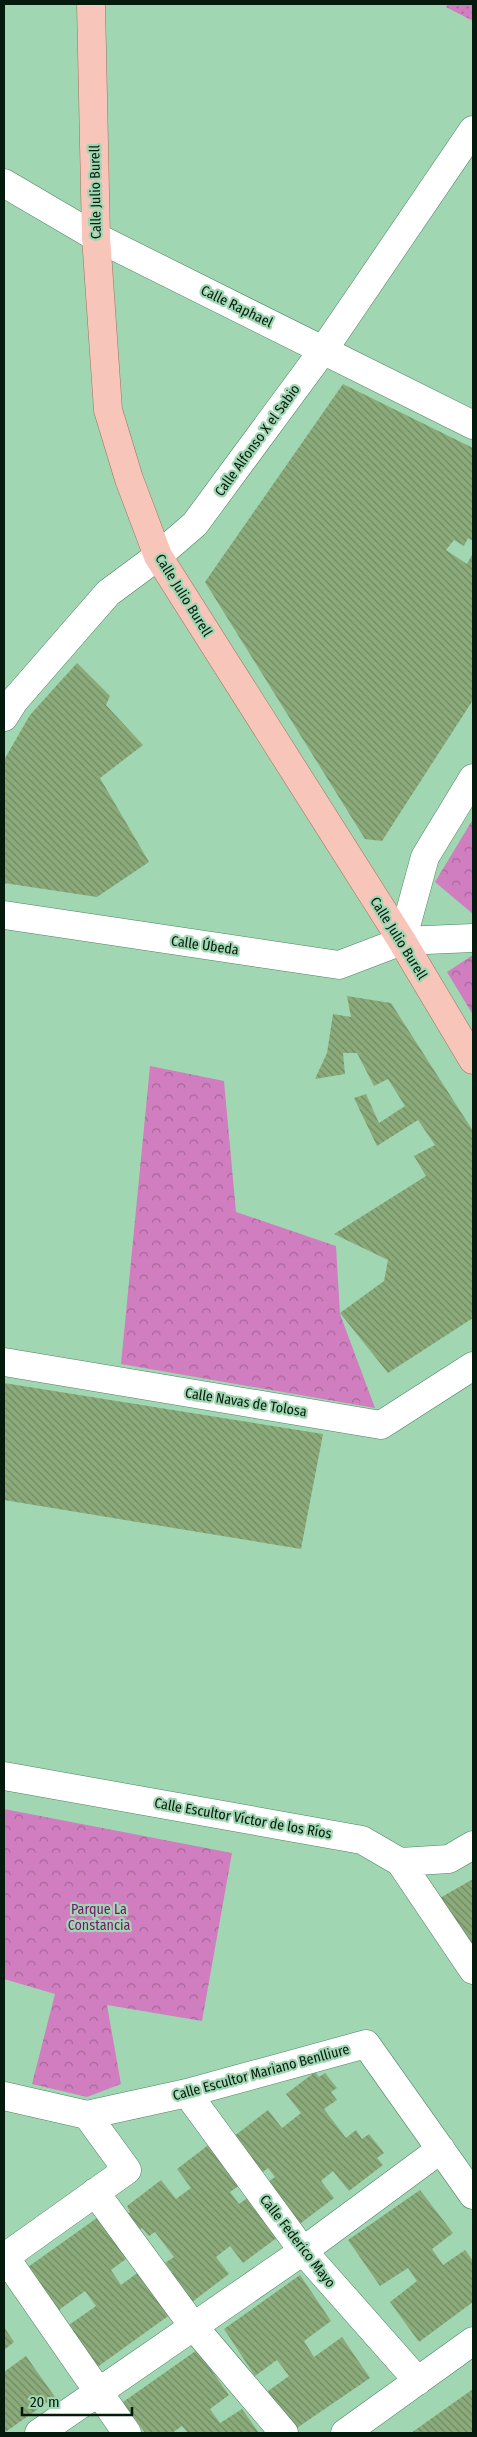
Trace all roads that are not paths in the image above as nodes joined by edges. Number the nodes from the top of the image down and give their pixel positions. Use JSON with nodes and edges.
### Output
{"nodes":[{"id":1,"x":91,"y":4,"type":"edge"},
{"id":2,"x":473,"y":130,"type":"edge"},
{"id":3,"x":4,"y":183,"type":"edge"},
{"id":4,"x":96,"y":237,"type":"junction"},
{"id":5,"x":324,"y":349,"type":"junction"},
{"id":6,"x":473,"y":424,"type":"edge"},
{"id":7,"x":158,"y":556,"type":"junction"},
{"id":8,"x":4,"y":717,"type":"edge"},
{"id":9,"x":473,"y":778,"type":"edge"},
{"id":10,"x":4,"y":915,"type":"edge"},
{"id":11,"x":473,"y":938,"type":"edge"},
{"id":12,"x":402,"y":941,"type":"junction"},
{"id":13,"x":473,"y":1060,"type":"edge"},
{"id":14,"x":4,"y":1362,"type":"edge"},
{"id":15,"x":473,"y":1366,"type":"edge"},
{"id":16,"x":4,"y":1776,"type":"edge"},
{"id":17,"x":473,"y":1845,"type":"edge"},
{"id":18,"x":400,"y":1862,"type":"junction"},
{"id":19,"x":473,"y":1970,"type":"edge"},
{"id":20,"x":187,"y":2093,"type":"junction"},
{"id":21,"x":4,"y":2096,"type":"edge"},
{"id":22,"x":87,"y":2115,"type":"junction"},
{"id":23,"x":441,"y":2149,"type":"junction"},
{"id":24,"x":95,"y":2192,"type":"junction"},
{"id":25,"x":473,"y":2194,"type":"edge"},
{"id":26,"x":303,"y":2251,"type":"junction"},
{"id":27,"x":194,"y":2327,"type":"junction"},
{"id":28,"x":473,"y":2341,"type":"edge"},
{"id":29,"x":418,"y":2381,"type":"junction"},
{"id":30,"x":98,"y":2392,"type":"junction"},
{"id":31,"x":39,"y":2433,"type":"edge"},
{"id":32,"x":128,"y":2433,"type":"edge"},
{"id":33,"x":284,"y":2433,"type":"edge"},
{"id":34,"x":345,"y":2433,"type":"edge"}],
"edges":[{"from":1,"to":4,"type":"main road","name":"Calle Julio Burell"},
{"from":2,"to":5,"type":"street","name":"Calle Alfonso X el Sabio"},
{"from":3,"to":4,"type":"street","name":"Calle Raphael"},
{"from":4,"to":5,"type":"street","name":"Calle Raphael"},
{"from":4,"to":7,"type":"main road","name":"Calle Julio Burell"},
{"from":5,"to":6,"type":"street","name":"Calle Raphael"},
{"from":5,"to":7,"type":"street","name":"Calle Alfonso X el Sabio"},
{"from":7,"to":8,"type":"street","name":"Calle Alfonso X el Sabio"},
{"from":7,"to":12,"type":"main road","name":"Calle Julio Burell"},
{"from":9,"to":12,"type":"street"},
{"from":10,"to":12,"type":"street","name":"Calle Úbeda"},
{"from":11,"to":12,"type":"street","name":"Calle Úbeda"},
{"from":12,"to":13,"type":"main road","name":"Calle Julio Burell"},
{"from":14,"to":15,"type":"street","name":"Calle Navas de Tolosa"},
{"from":16,"to":18,"type":"street","name":"Calle Escultor Víctor de los Ríos"},
{"from":17,"to":18,"type":"street"},
{"from":18,"to":19,"type":"street"},
{"from":20,"to":22,"type":"street","name":"Calle Escultor Mariano Benlliure"},
{"from":20,"to":23,"type":"street","name":"Calle Escultor Mariano Benlliure"},
{"from":20,"to":26,"type":"street","name":"Calle Federico Mayo"},
{"from":21,"to":22,"type":"street","name":"Calle Escultor Mariano Benlliure"},
{"from":22,"to":24,"type":"street"},
{"from":23,"to":25,"type":"street","name":"Calle Escultor Mariano Benlliure"},
{"from":23,"to":26,"type":"street"},
{"from":24,"to":27,"type":"street"},
{"from":24,"to":30,"type":"street"},
{"from":26,"to":27,"type":"street"},
{"from":26,"to":29,"type":"street","name":"Calle Federico Mayo"},
{"from":27,"to":30,"type":"street"},
{"from":27,"to":33,"type":"street"},
{"from":28,"to":29,"type":"street"},
{"from":29,"to":34,"type":"street"},
{"from":30,"to":31,"type":"street"},
{"from":30,"to":32,"type":"street"}]}
